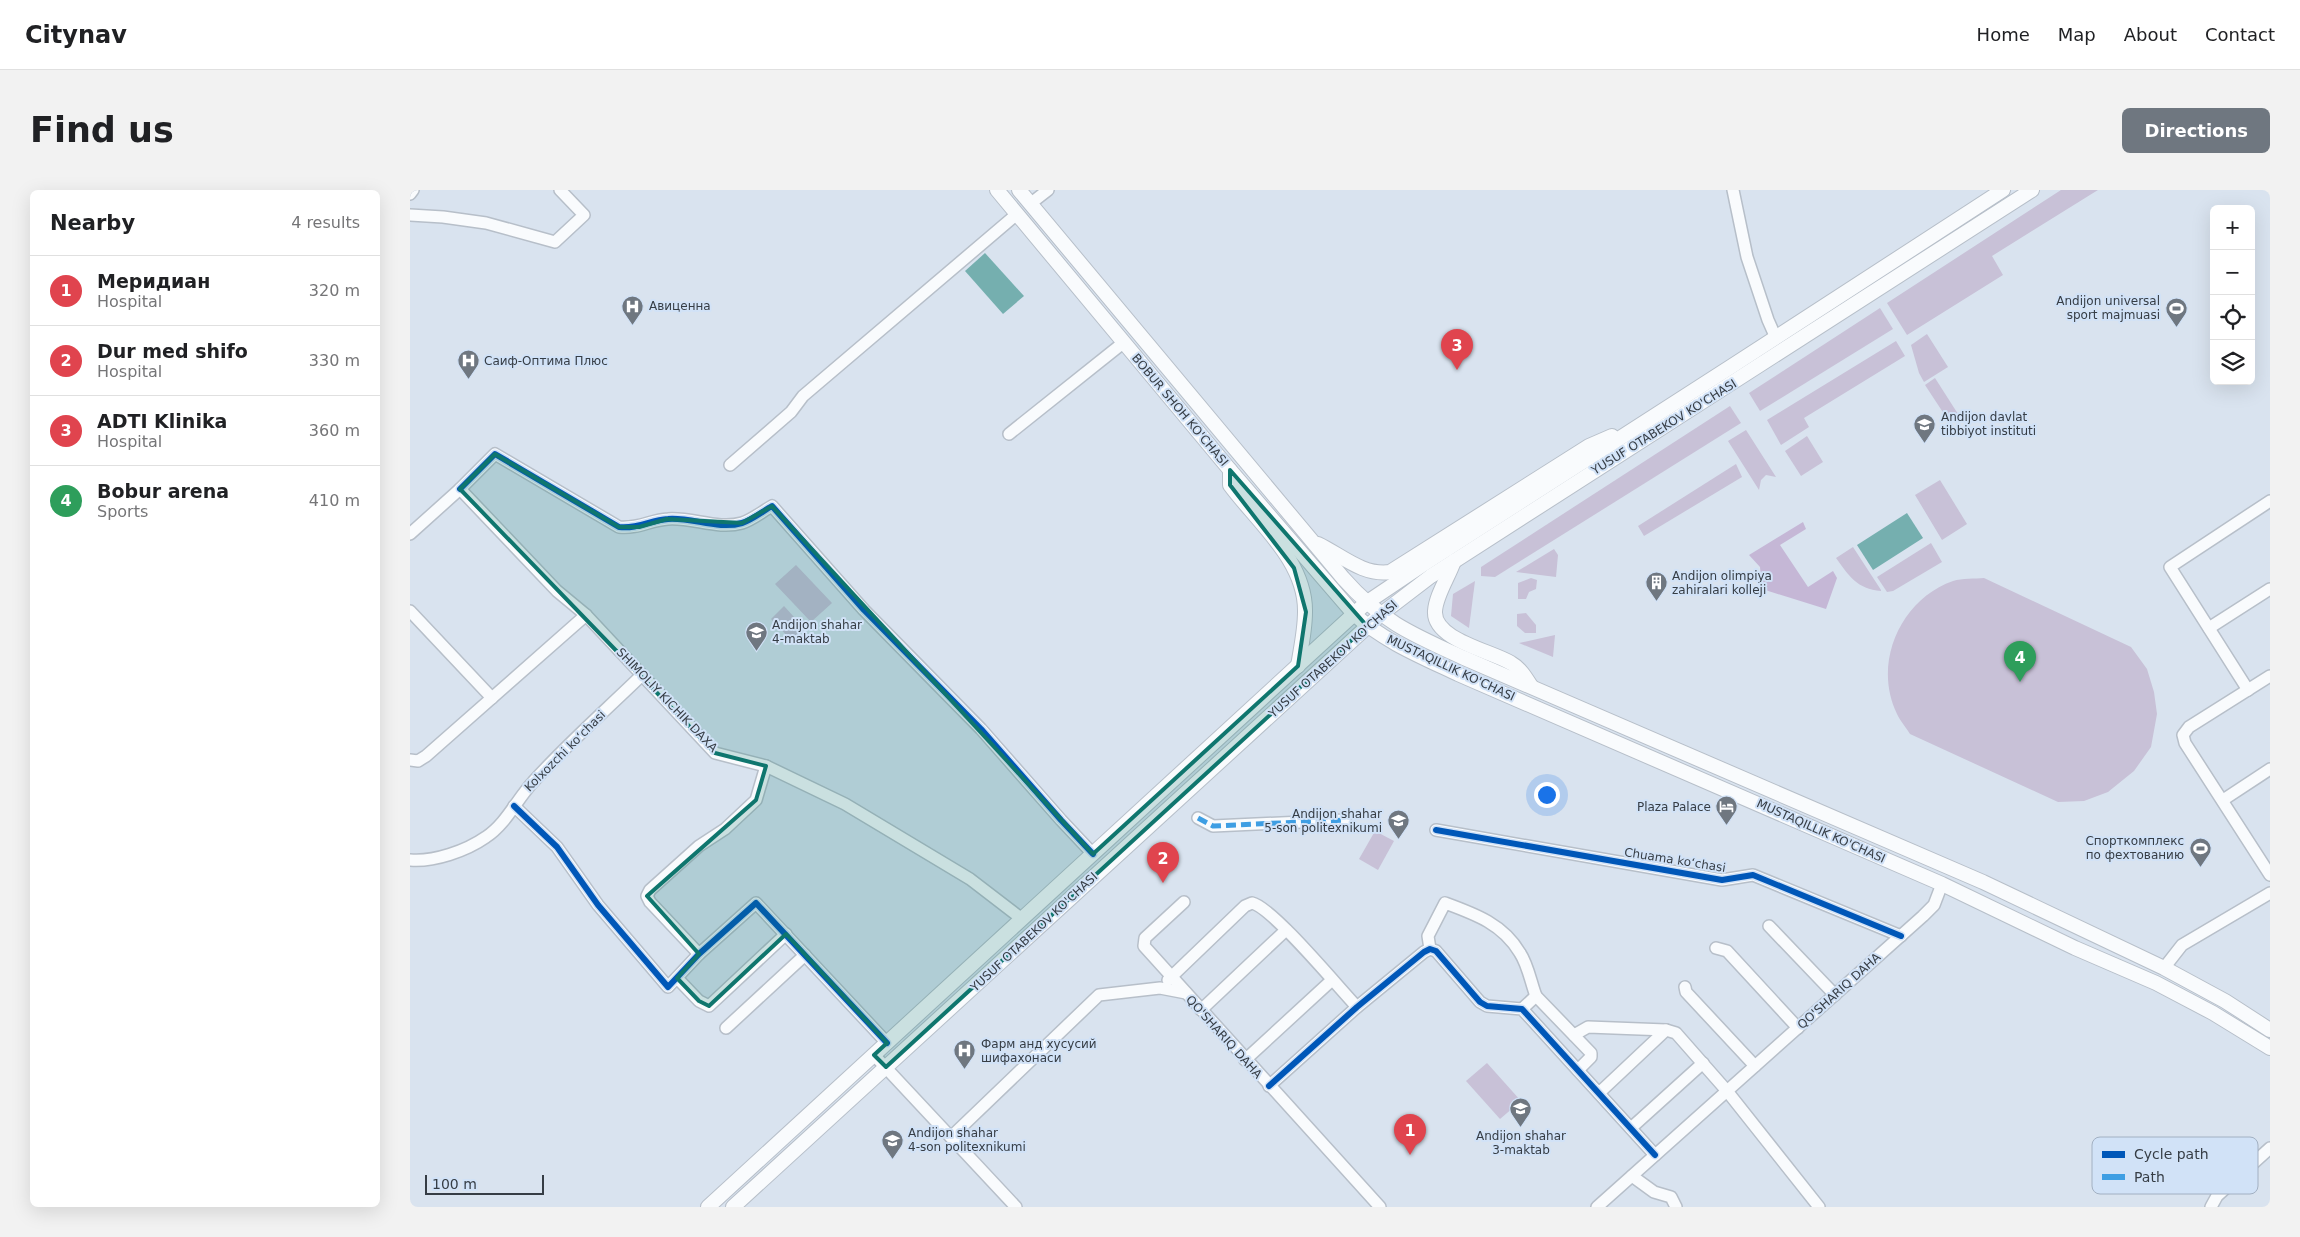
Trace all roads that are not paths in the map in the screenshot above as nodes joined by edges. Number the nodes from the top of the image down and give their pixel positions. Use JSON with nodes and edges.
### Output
{"nodes":[{"id":1,"x":413,"y":190,"type":"edge"},
{"id":2,"x":560,"y":190,"type":"edge"},
{"id":3,"x":997,"y":190,"type":"edge"},
{"id":4,"x":1019,"y":190,"type":"edge"},
{"id":5,"x":1048,"y":190,"type":"edge"},
{"id":6,"x":1733,"y":190,"type":"edge"},
{"id":7,"x":2003,"y":190,"type":"edge"},
{"id":8,"x":2032,"y":190,"type":"edge"},
{"id":9,"x":410,"y":194,"type":"edge"},
{"id":10,"x":1030,"y":204,"type":"junction"},
{"id":11,"x":1017,"y":214,"type":"junction"},
{"id":12,"x":410,"y":216,"type":"edge"},
{"id":13,"x":1776,"y":338,"type":"junction"},
{"id":14,"x":1123,"y":343,"type":"junction"},
{"id":15,"x":1009,"y":434,"type":"dead end"},
{"id":16,"x":1623,"y":436,"type":"junction"},
{"id":17,"x":730,"y":465,"type":"dead end"},
{"id":18,"x":1230,"y":470,"type":"junction"},
{"id":19,"x":460,"y":489,"type":"junction"},
{"id":20,"x":2270,"y":502,"type":"edge"},
{"id":21,"x":410,"y":534,"type":"edge"},
{"id":22,"x":1312,"y":541,"type":"junction"},
{"id":23,"x":1454,"y":561,"type":"junction"},
{"id":24,"x":2270,"y":589,"type":"edge"},
{"id":25,"x":1366,"y":603,"type":"junction"},
{"id":26,"x":410,"y":611,"type":"edge"},
{"id":27,"x":1354,"y":614,"type":"junction"},
{"id":28,"x":586,"y":615,"type":"junction"},
{"id":29,"x":1380,"y":615,"type":"junction"},
{"id":30,"x":1367,"y":626,"type":"junction"},
{"id":31,"x":2209,"y":628,"type":"junction"},
{"id":32,"x":1298,"y":666,"type":"junction"},
{"id":33,"x":642,"y":675,"type":"junction"},
{"id":34,"x":2270,"y":676,"type":"edge"},
{"id":35,"x":1531,"y":687,"type":"junction"},
{"id":36,"x":2248,"y":690,"type":"junction"},
{"id":37,"x":492,"y":698,"type":"junction"},
{"id":38,"x":410,"y":760,"type":"edge"},
{"id":39,"x":766,"y":766,"type":"junction"},
{"id":40,"x":2270,"y":769,"type":"edge"},
{"id":41,"x":2223,"y":800,"type":"junction"},
{"id":42,"x":514,"y":806,"type":"junction"},
{"id":43,"x":1198,"y":818,"type":"dead end"},
{"id":44,"x":1344,"y":820,"type":"dead end"},
{"id":45,"x":1436,"y":830,"type":"dead end"},
{"id":46,"x":1093,"y":854,"type":"junction"},
{"id":47,"x":410,"y":860,"type":"edge"},
{"id":48,"x":2270,"y":875,"type":"edge"},
{"id":49,"x":1942,"y":884,"type":"junction"},
{"id":50,"x":2270,"y":893,"type":"edge"},
{"id":51,"x":1184,"y":902,"type":"dead end"},
{"id":52,"x":1022,"y":919,"type":"junction"},
{"id":53,"x":1769,"y":926,"type":"dead end"},
{"id":54,"x":1286,"y":930,"type":"junction"},
{"id":55,"x":2083,"y":930,"type":"junction"},
{"id":56,"x":786,"y":934,"type":"junction"},
{"id":57,"x":1901,"y":936,"type":"junction"},
{"id":58,"x":1716,"y":948,"type":"dead end"},
{"id":59,"x":2075,"y":948,"type":"junction"},
{"id":60,"x":1430,"y":949,"type":"junction"},
{"id":61,"x":699,"y":954,"type":"junction"},
{"id":62,"x":805,"y":955,"type":"junction"},
{"id":63,"x":2164,"y":968,"type":"junction"},
{"id":64,"x":1172,"y":975,"type":"junction"},
{"id":65,"x":677,"y":978,"type":"junction"},
{"id":66,"x":1332,"y":980,"type":"junction"},
{"id":67,"x":2156,"y":983,"type":"junction"},
{"id":68,"x":1685,"y":987,"type":"dead end"},
{"id":69,"x":1160,"y":988,"type":"junction"},
{"id":70,"x":1186,"y":993,"type":"junction"},
{"id":71,"x":1835,"y":995,"type":"junction"},
{"id":72,"x":1536,"y":996,"type":"junction"},
{"id":73,"x":1357,"y":1007,"type":"junction"},
{"id":74,"x":1522,"y":1009,"type":"junction"},
{"id":75,"x":1201,"y":1010,"type":"junction"},
{"id":76,"x":726,"y":1028,"type":"dead end"},
{"id":77,"x":1798,"y":1028,"type":"junction"},
{"id":78,"x":1666,"y":1030,"type":"junction"},
{"id":79,"x":2270,"y":1030,"type":"edge"},
{"id":80,"x":1574,"y":1035,"type":"junction"},
{"id":81,"x":887,"y":1043,"type":"junction"},
{"id":82,"x":2270,"y":1048,"type":"edge"},
{"id":83,"x":874,"y":1055,"type":"junction"},
{"id":84,"x":1245,"y":1060,"type":"junction"},
{"id":85,"x":1702,"y":1063,"type":"junction"},
{"id":86,"x":1755,"y":1066,"type":"junction"},
{"id":87,"x":886,"y":1068,"type":"junction"},
{"id":88,"x":1578,"y":1070,"type":"junction"},
{"id":89,"x":1269,"y":1086,"type":"junction"},
{"id":90,"x":1727,"y":1091,"type":"junction"},
{"id":91,"x":1599,"y":1093,"type":"junction"},
{"id":92,"x":1631,"y":1128,"type":"junction"},
{"id":93,"x":951,"y":1137,"type":"junction"},
{"id":94,"x":2270,"y":1148,"type":"edge"},
{"id":95,"x":1655,"y":1155,"type":"junction"},
{"id":96,"x":2258,"y":1159,"type":"edge"},
{"id":97,"x":1632,"y":1176,"type":"junction"},
{"id":98,"x":2219,"y":1194,"type":"edge"},
{"id":99,"x":708,"y":1207,"type":"edge"},
{"id":100,"x":733,"y":1207,"type":"edge"},
{"id":101,"x":1016,"y":1207,"type":"edge"},
{"id":102,"x":1380,"y":1207,"type":"edge"},
{"id":103,"x":1597,"y":1207,"type":"edge"},
{"id":104,"x":1676,"y":1207,"type":"edge"},
{"id":105,"x":1819,"y":1207,"type":"edge"},
{"id":106,"x":2210,"y":1207,"type":"edge"}],
"edges":[{"from":1,"to":9,"type":"street"},
{"from":2,"to":12,"type":"street"},
{"from":3,"to":11,"type":"main road","name":"BOBUR SHOH KO'CHASI"},
{"from":4,"to":10,"type":"main road","name":"BOBUR SHOH KO'CHASI"},
{"from":5,"to":10,"type":"street"},
{"from":6,"to":13,"type":"street"},
{"from":7,"to":13,"type":"main road","name":"YUSUF OTABEKOV KO'CHASI"},
{"from":8,"to":23,"type":"main road","name":"YUSUF OTABEKOV KO'CHASI"},
{"from":10,"to":22,"type":"main road","name":"BOBUR SHOH KO'CHASI"},
{"from":11,"to":14,"type":"main road","name":"BOBUR SHOH KO'CHASI"},
{"from":11,"to":17,"type":"street"},
{"from":13,"to":16,"type":"main road","name":"YUSUF OTABEKOV KO'CHASI"},
{"from":14,"to":15,"type":"street"},
{"from":14,"to":18,"type":"main road","name":"BOBUR SHOH KO'CHASI"},
{"from":16,"to":22,"type":"main road"},
{"from":16,"to":25,"type":"main road","name":"YUSUF OTABEKOV KO'CHASI"},
{"from":18,"to":27,"type":"main road","name":"BOBUR SHOH KO'CHASI"},
{"from":18,"to":32,"type":"main road"},
{"from":19,"to":21,"type":"street"},
{"from":19,"to":28,"type":"street","name":"SHIMOLIY KICHIK DAXA"},
{"from":19,"to":46,"type":"street"},
{"from":20,"to":31,"type":"street"},
{"from":22,"to":25,"type":"main road","name":"BOBUR SHOH KO'CHASI"},
{"from":23,"to":29,"type":"main road","name":"YUSUF OTABEKOV KO'CHASI"},
{"from":23,"to":35,"type":"main road"},
{"from":24,"to":31,"type":"street"},
{"from":25,"to":27,"type":"main road","name":"YUSUF OTABEKOV KO'CHASI"},
{"from":25,"to":29,"type":"main road","name":"BOBUR SHOH KO'CHASI"},
{"from":26,"to":37,"type":"street"},
{"from":27,"to":30,"type":"main road","name":"BOBUR SHOH KO'CHASI"},
{"from":27,"to":32,"type":"main road","name":"YUSUF OTABEKOV KO'CHASI"},
{"from":28,"to":33,"type":"street","name":"SHIMOLIY KICHIK DAXA"},
{"from":28,"to":37,"type":"street"},
{"from":29,"to":30,"type":"main road","name":"YUSUF OTABEKOV KO'CHASI"},
{"from":29,"to":35,"type":"main road","name":"MUSTAQILLIK KO'CHASI"},
{"from":30,"to":49,"type":"main road","name":"MUSTAQILLIK KO'CHASI"},
{"from":30,"to":87,"type":"main road","name":"YUSUF OTABEKOV KO'CHASI"},
{"from":31,"to":36,"type":"street"},
{"from":32,"to":46,"type":"main road","name":"YUSUF OTABEKOV KO'CHASI"},
{"from":33,"to":39,"type":"street","name":"SHIMOLIY KICHIK DAXA"},
{"from":33,"to":42,"type":"street","name":"Kolxozchi koʻchasi"},
{"from":34,"to":36,"type":"street"},
{"from":35,"to":55,"type":"main road","name":"MUSTAQILLIK KO'CHASI"},
{"from":36,"to":41,"type":"street"},
{"from":37,"to":38,"type":"street"},
{"from":39,"to":52,"type":"street","name":"SHIMOLIY KICHIK DAXA"},
{"from":39,"to":61,"type":"street"},
{"from":40,"to":41,"type":"street"},
{"from":41,"to":48,"type":"street"},
{"from":42,"to":47,"type":"street","name":"Kolxozchi koʻchasi"},
{"from":42,"to":65,"type":"street"},
{"from":43,"to":44,"type":"street"},
{"from":45,"to":57,"type":"street","name":"Chuama koʻchasi"},
{"from":46,"to":52,"type":"main road","name":"YUSUF OTABEKOV KO'CHASI"},
{"from":49,"to":57,"type":"street","name":"QO'SHARIQ DAHA"},
{"from":49,"to":59,"type":"main road","name":"MUSTAQILLIK KO'CHASI"},
{"from":50,"to":63,"type":"street"},
{"from":51,"to":64,"type":"street"},
{"from":52,"to":81,"type":"main road","name":"YUSUF OTABEKOV KO'CHASI"},
{"from":53,"to":71,"type":"street"},
{"from":54,"to":64,"type":"street"},
{"from":54,"to":66,"type":"street"},
{"from":54,"to":75,"type":"street"},
{"from":55,"to":59,"type":"main road"},
{"from":55,"to":63,"type":"main road","name":"MUSTAQILLIK KO'CHASI"},
{"from":56,"to":61,"type":"street"},
{"from":56,"to":62,"type":"street"},
{"from":56,"to":65,"type":"street"},
{"from":57,"to":71,"type":"street","name":"QO'SHARIQ DAHA"},
{"from":58,"to":77,"type":"street"},
{"from":59,"to":67,"type":"main road","name":"MUSTAQILLIK KO'CHASI"},
{"from":60,"to":72,"type":"street"},
{"from":60,"to":73,"type":"street"},
{"from":60,"to":74,"type":"street"},
{"from":61,"to":65,"type":"street"},
{"from":62,"to":76,"type":"street"},
{"from":62,"to":81,"type":"street"},
{"from":63,"to":67,"type":"main road"},
{"from":63,"to":79,"type":"main road","name":"MUSTAQILLIK KO'CHASI"},
{"from":64,"to":69,"type":"street"},
{"from":64,"to":70,"type":"street"},
{"from":66,"to":73,"type":"street"},
{"from":66,"to":84,"type":"street"},
{"from":67,"to":82,"type":"main road","name":"MUSTAQILLIK KO'CHASI"},
{"from":68,"to":86,"type":"street"},
{"from":69,"to":70,"type":"street","name":"QO'SHARIQ DAHA"},
{"from":69,"to":93,"type":"street","name":"QO'SHARIQ DAHA"},
{"from":70,"to":75,"type":"street","name":"QO'SHARIQ DAHA"},
{"from":71,"to":77,"type":"street","name":"QO'SHARIQ DAHA"},
{"from":72,"to":74,"type":"street"},
{"from":72,"to":80,"type":"street"},
{"from":73,"to":89,"type":"street"},
{"from":74,"to":88,"type":"street"},
{"from":75,"to":84,"type":"street","name":"QO'SHARIQ DAHA"},
{"from":77,"to":86,"type":"street","name":"QO'SHARIQ DAHA"},
{"from":78,"to":80,"type":"street"},
{"from":78,"to":85,"type":"street"},
{"from":78,"to":91,"type":"street"},
{"from":80,"to":88,"type":"street"},
{"from":81,"to":83,"type":"main road","name":"YUSUF OTABEKOV KO'CHASI"},
{"from":83,"to":87,"type":"street"},
{"from":83,"to":99,"type":"main road","name":"YUSUF OTABEKOV KO'CHASI"},
{"from":84,"to":89,"type":"street","name":"QO'SHARIQ DAHA"},
{"from":85,"to":90,"type":"street"},
{"from":85,"to":92,"type":"street"},
{"from":86,"to":90,"type":"street","name":"QO'SHARIQ DAHA"},
{"from":87,"to":93,"type":"street"},
{"from":87,"to":100,"type":"main road","name":"YUSUF OTABEKOV KO'CHASI"},
{"from":88,"to":91,"type":"street"},
{"from":89,"to":102,"type":"street","name":"QO'SHARIQ DAHA"},
{"from":90,"to":95,"type":"street","name":"QO'SHARIQ DAHA"},
{"from":90,"to":105,"type":"street"},
{"from":91,"to":92,"type":"street"},
{"from":92,"to":95,"type":"street"},
{"from":93,"to":101,"type":"street"},
{"from":94,"to":96,"type":"street"},
{"from":95,"to":97,"type":"street","name":"QO'SHARIQ DAHA"},
{"from":97,"to":103,"type":"street","name":"QO'SHARIQ DAHA"},
{"from":97,"to":104,"type":"street"},
{"from":98,"to":106,"type":"street"}]}
